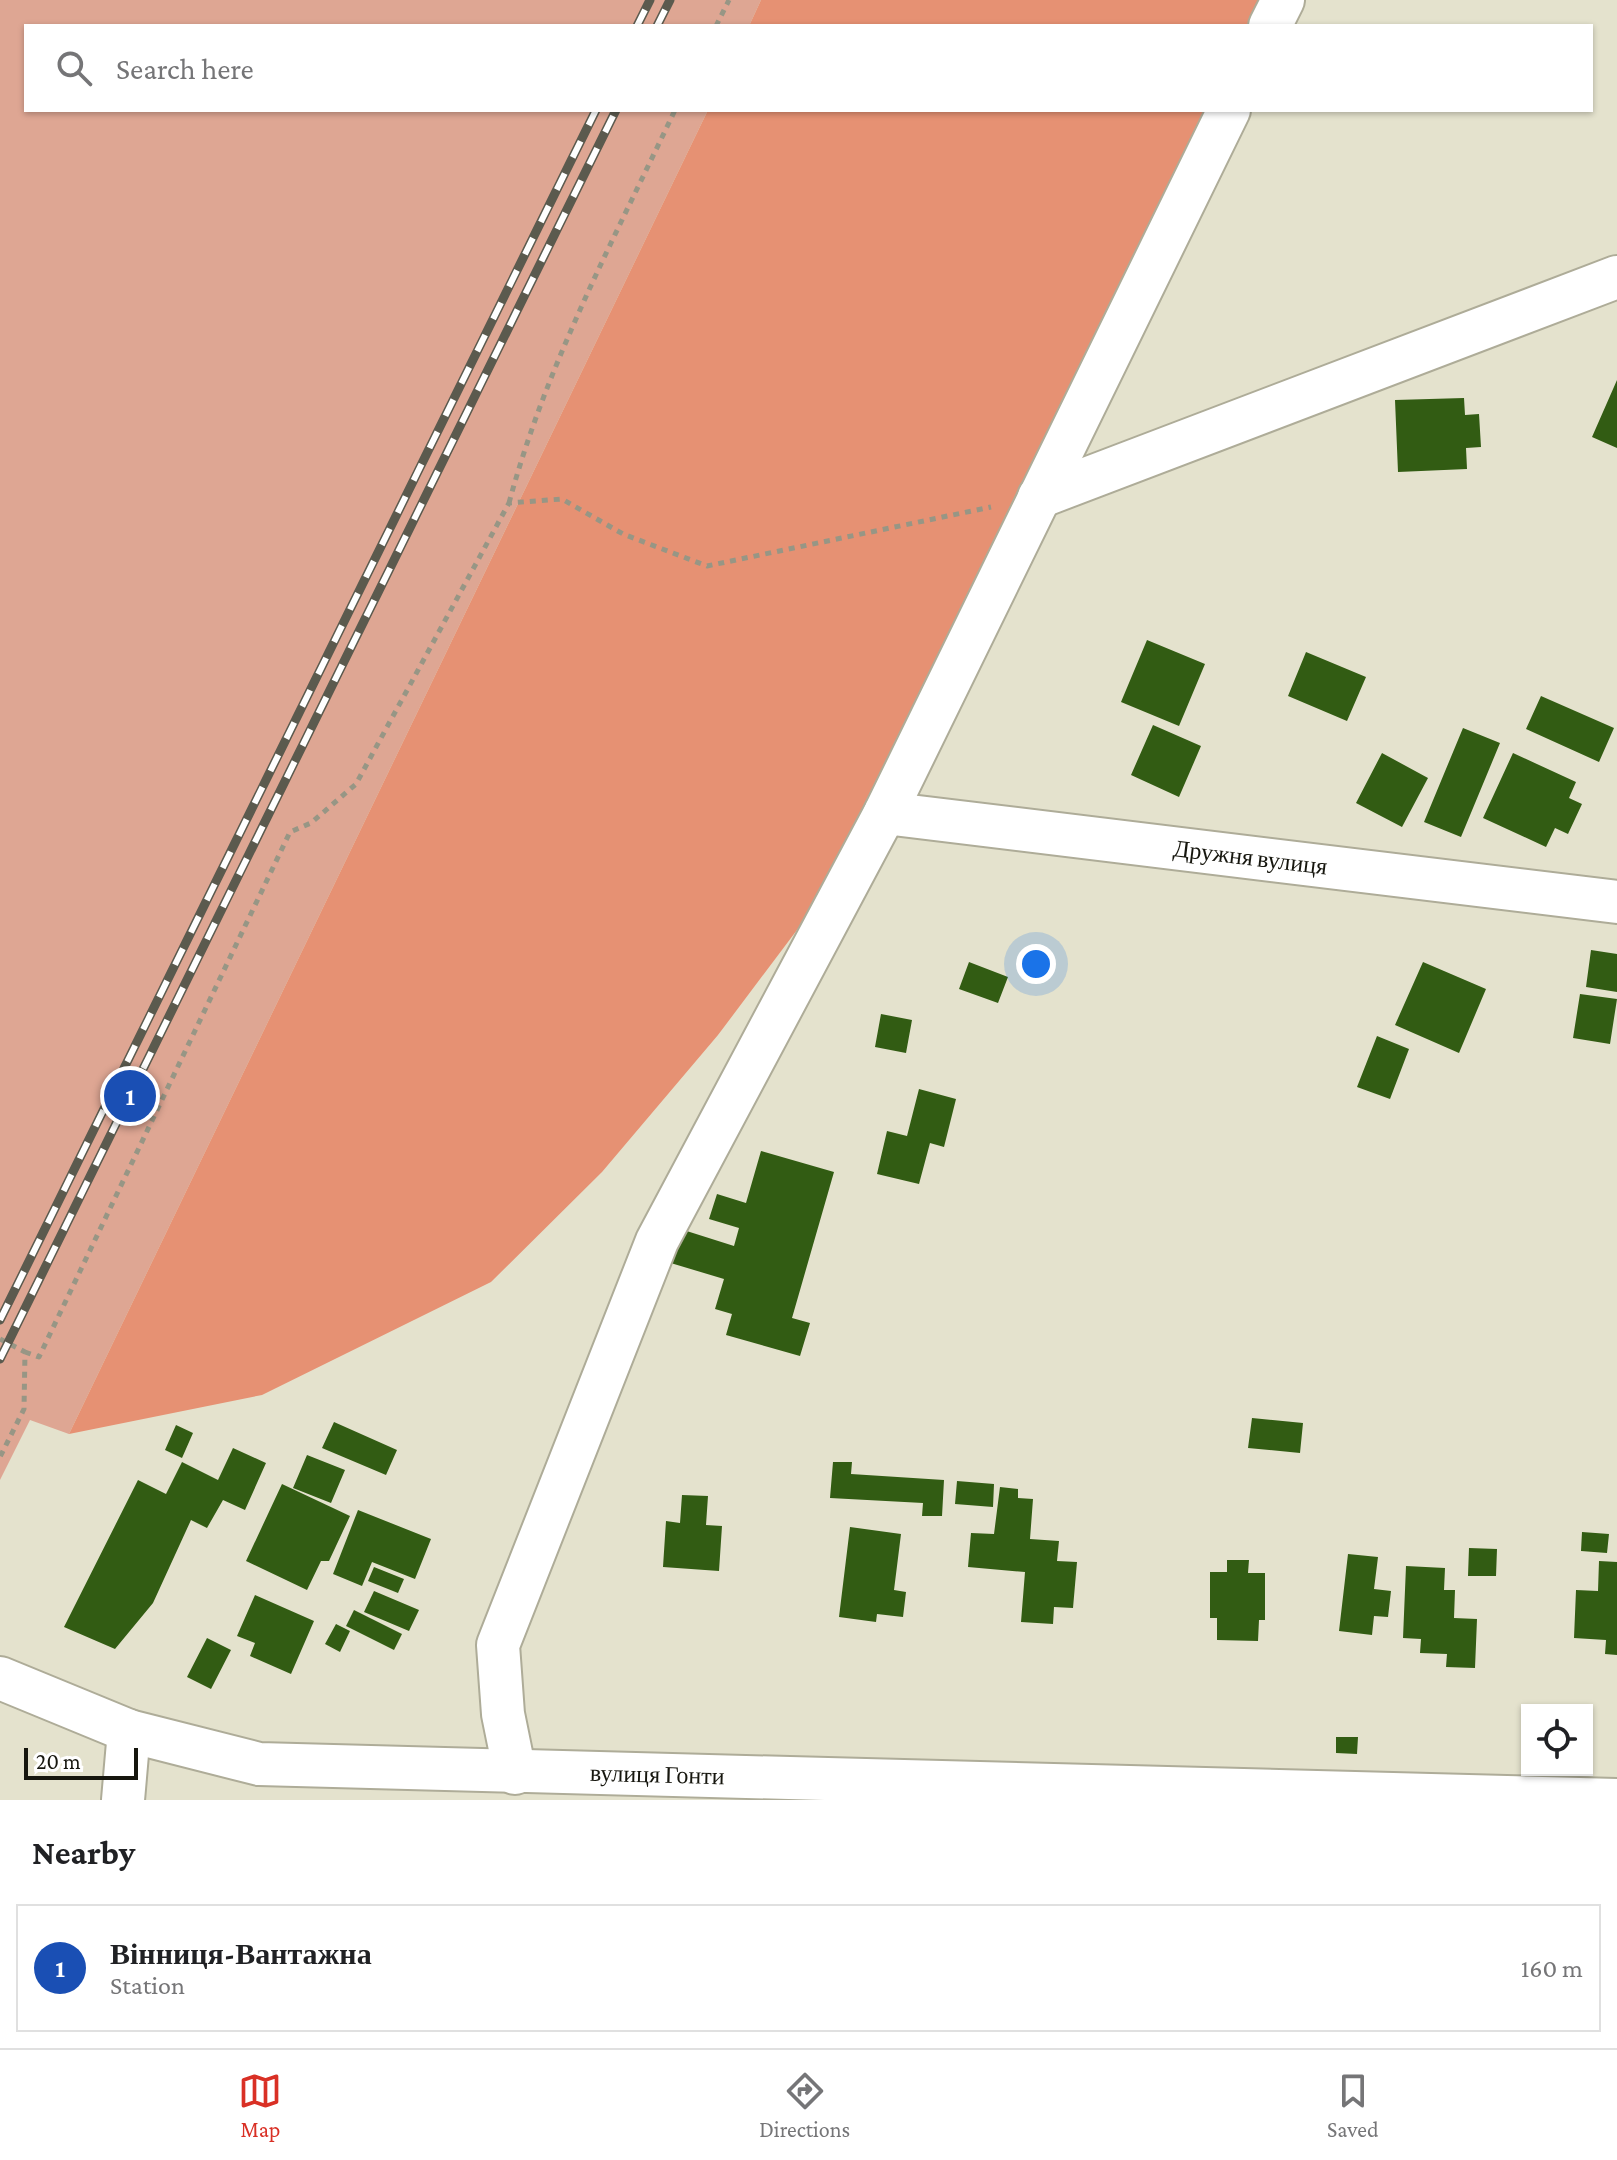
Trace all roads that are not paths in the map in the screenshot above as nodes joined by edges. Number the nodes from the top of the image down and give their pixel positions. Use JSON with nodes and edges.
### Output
{"nodes":[{"id":1,"x":1283,"y":0,"type":"edge"},
{"id":2,"x":1271,"y":24,"type":"edge"},
{"id":3,"x":1228,"y":112,"type":"edge"},
{"id":4,"x":1617,"y":277,"type":"edge"},
{"id":5,"x":1039,"y":497,"type":"junction"},
{"id":6,"x":885,"y":813,"type":"junction"},
{"id":7,"x":1617,"y":902,"type":"edge"},
{"id":8,"x":0,"y":1678,"type":"edge"},
{"id":9,"x":129,"y":1731,"type":"junction"},
{"id":10,"x":515,"y":1773,"type":"junction"},
{"id":11,"x":1438,"y":1798,"type":"edge"},
{"id":12,"x":123,"y":1800,"type":"edge"},
{"id":13,"x":1617,"y":1800,"type":"edge"}],
"edges":[{"from":1,"to":2,"type":"street"},
{"from":3,"to":5,"type":"street"},
{"from":4,"to":5,"type":"street"},
{"from":5,"to":6,"type":"street"},
{"from":6,"to":7,"type":"street","name":"Дружня вулиця"},
{"from":6,"to":10,"type":"street"},
{"from":8,"to":9,"type":"street","name":"вулиця Гонти"},
{"from":9,"to":10,"type":"street","name":"вулиця Гонти"},
{"from":9,"to":12,"type":"street"},
{"from":10,"to":11,"type":"street","name":"вулиця Гонти"},
{"from":11,"to":13,"type":"street","name":"вулиця Гонти"}]}
